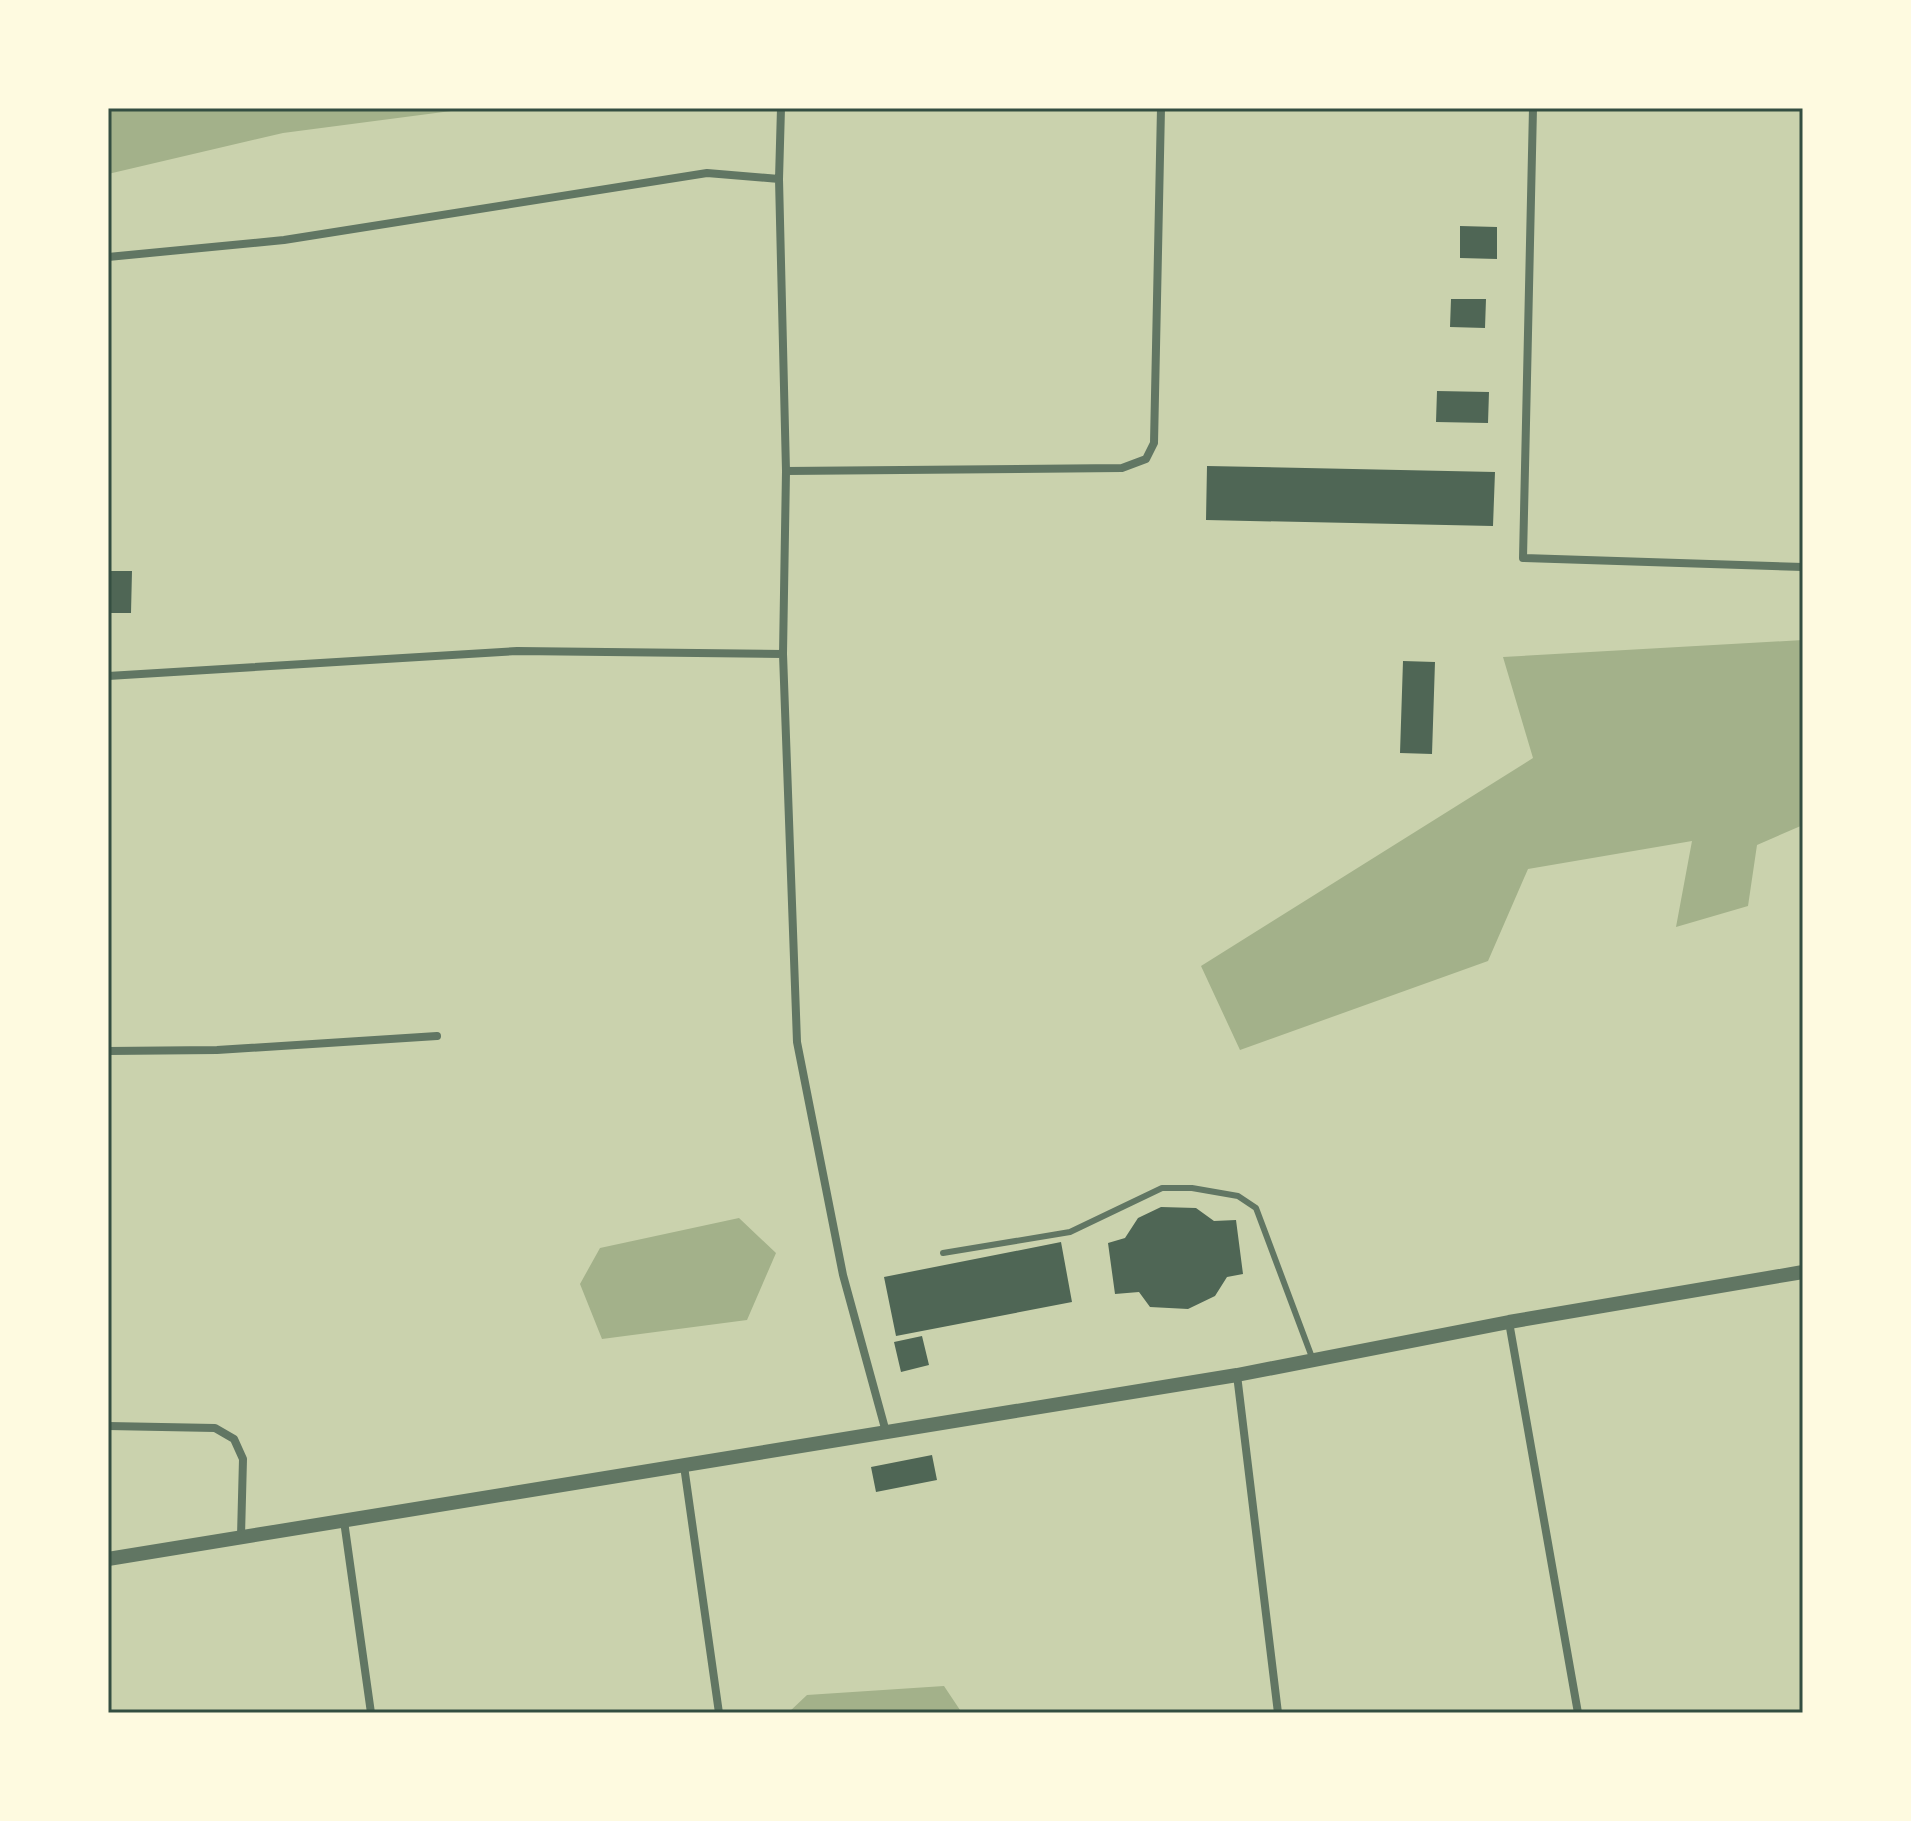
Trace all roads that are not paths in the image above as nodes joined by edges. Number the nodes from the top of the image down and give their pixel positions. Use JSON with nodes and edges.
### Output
{"nodes":[{"id":1,"x":781,"y":108,"type":"edge"},
{"id":2,"x":1161,"y":108,"type":"edge"},
{"id":3,"x":1533,"y":108,"type":"edge"},
{"id":4,"x":779,"y":179,"type":"junction"},
{"id":5,"x":108,"y":257,"type":"edge"},
{"id":6,"x":786,"y":471,"type":"junction"},
{"id":7,"x":1803,"y":567,"type":"edge"},
{"id":8,"x":783,"y":654,"type":"junction"},
{"id":9,"x":108,"y":676,"type":"edge"},
{"id":10,"x":437,"y":1036,"type":"dead end"},
{"id":11,"x":108,"y":1051,"type":"edge"},
{"id":12,"x":943,"y":1253,"type":"dead end"},
{"id":13,"x":1803,"y":1272,"type":"edge"},
{"id":14,"x":1509,"y":1322,"type":"junction"},
{"id":15,"x":1313,"y":1360,"type":"junction"},
{"id":16,"x":1237,"y":1375,"type":"junction"},
{"id":17,"x":108,"y":1426,"type":"edge"},
{"id":18,"x":886,"y":1432,"type":"junction"},
{"id":19,"x":684,"y":1466,"type":"junction"},
{"id":20,"x":344,"y":1521,"type":"junction"},
{"id":21,"x":241,"y":1536,"type":"junction"},
{"id":22,"x":108,"y":1559,"type":"edge"},
{"id":23,"x":371,"y":1713,"type":"edge"},
{"id":24,"x":719,"y":1713,"type":"edge"},
{"id":25,"x":1278,"y":1713,"type":"edge"},
{"id":26,"x":1578,"y":1713,"type":"edge"}],
"edges":[{"from":1,"to":4,"type":"street"},
{"from":2,"to":6,"type":"street"},
{"from":3,"to":7,"type":"street"},
{"from":4,"to":5,"type":"street"},
{"from":4,"to":6,"type":"street"},
{"from":6,"to":8,"type":"street"},
{"from":8,"to":9,"type":"street"},
{"from":8,"to":18,"type":"street"},
{"from":10,"to":11,"type":"street"},
{"from":12,"to":15,"type":"lane"},
{"from":13,"to":14,"type":"street"},
{"from":14,"to":15,"type":"street"},
{"from":14,"to":26,"type":"street"},
{"from":15,"to":16,"type":"street"},
{"from":16,"to":18,"type":"street"},
{"from":16,"to":25,"type":"street"},
{"from":17,"to":21,"type":"street"},
{"from":18,"to":19,"type":"street"},
{"from":19,"to":20,"type":"street"},
{"from":19,"to":24,"type":"street"},
{"from":20,"to":21,"type":"street"},
{"from":20,"to":23,"type":"street"},
{"from":21,"to":22,"type":"street"}]}
